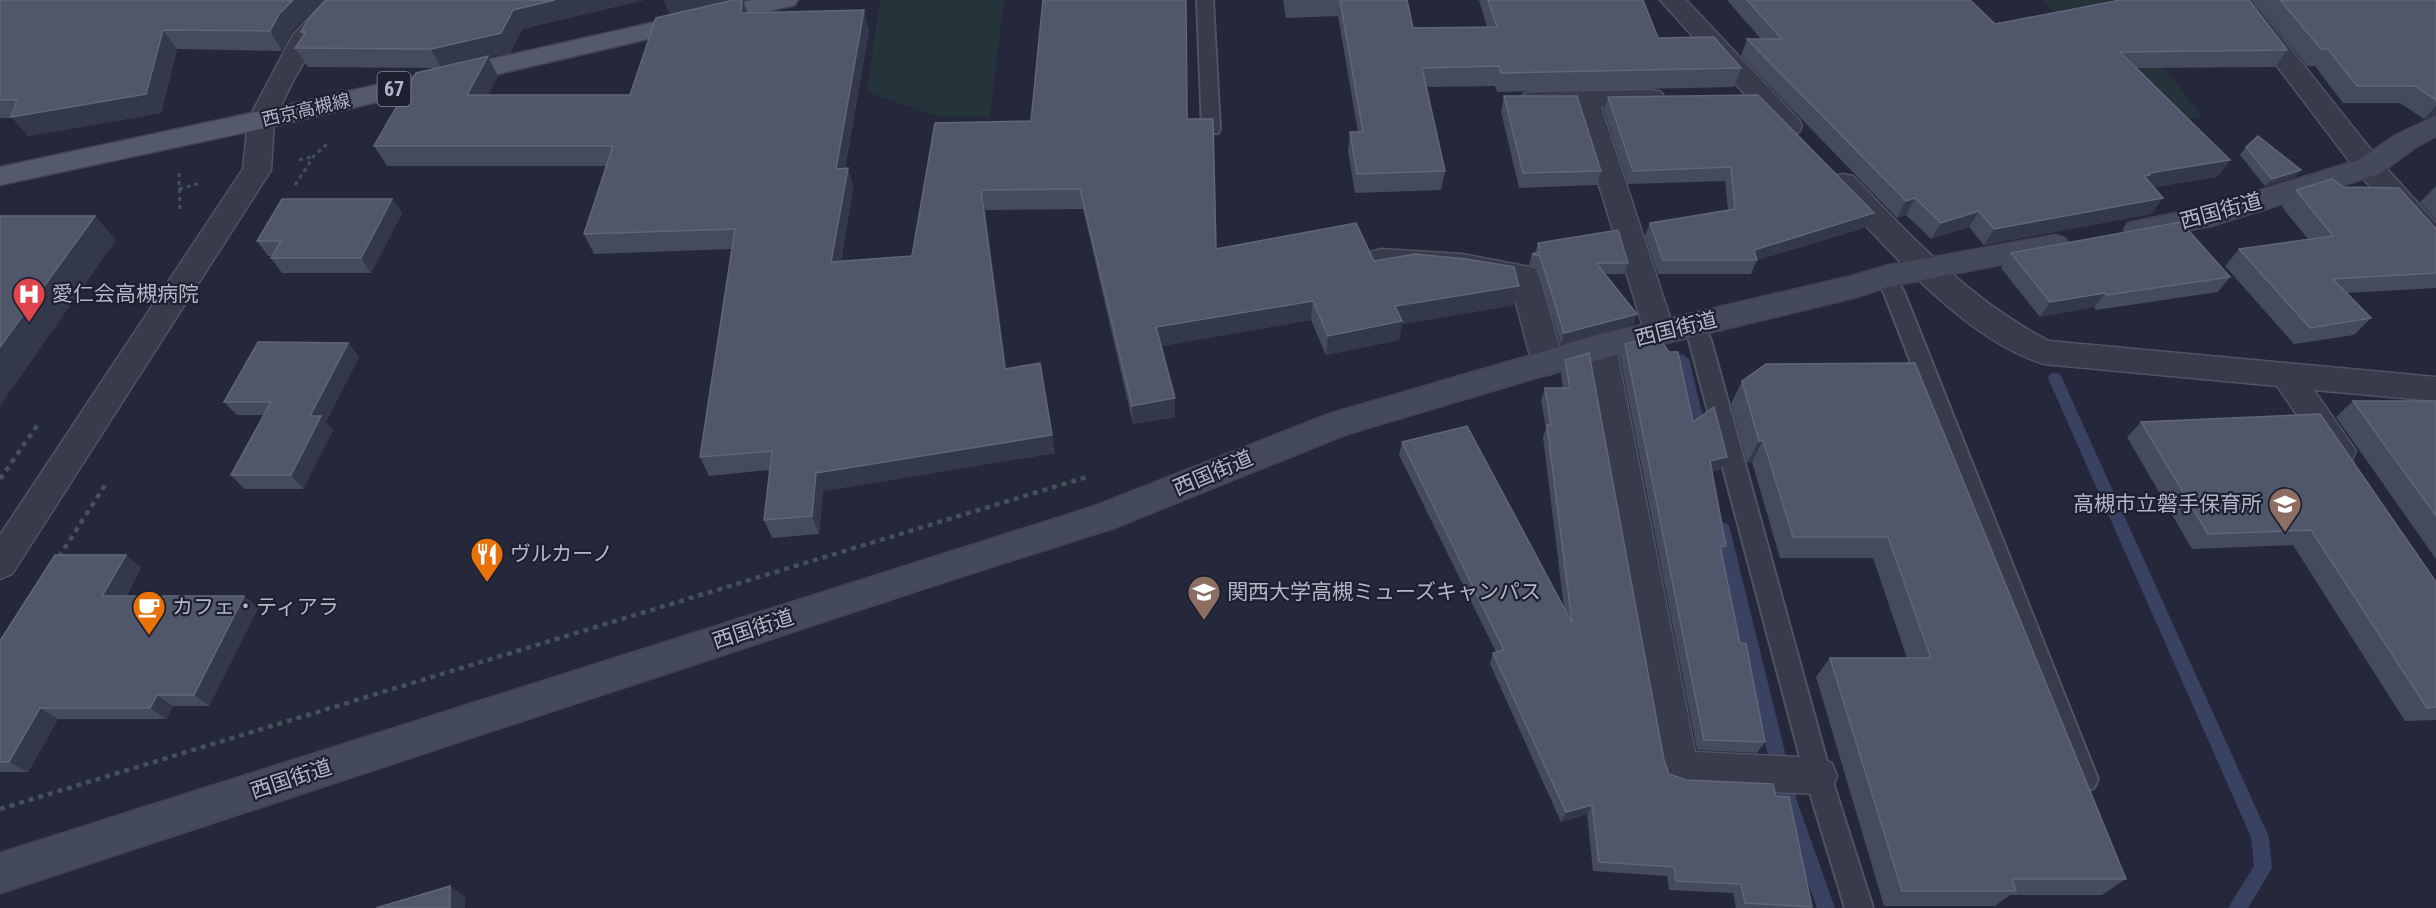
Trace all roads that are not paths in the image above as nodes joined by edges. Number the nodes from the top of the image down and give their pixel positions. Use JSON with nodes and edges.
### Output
{"nodes":[{"id":1,"x":340,"y":0,"type":"edge"},
{"id":2,"x":786,"y":0,"type":"edge"},
{"id":3,"x":1205,"y":0,"type":"edge"},
{"id":4,"x":1672,"y":0,"type":"edge"},
{"id":5,"x":2239,"y":0,"type":"edge"},
{"id":6,"x":1725,"y":97,"type":"edge"},
{"id":7,"x":1760,"y":97,"type":"junction"},
{"id":8,"x":1678,"y":98,"type":"edge"},
{"id":9,"x":1584,"y":99,"type":"junction"},
{"id":10,"x":1504,"y":100,"type":"edge"},
{"id":11,"x":261,"y":120,"type":"junction"},
{"id":12,"x":2436,"y":125,"type":"edge"},
{"id":13,"x":1210,"y":129,"type":"edge"},
{"id":14,"x":2369,"y":166,"type":"junction"},
{"id":15,"x":0,"y":176,"type":"edge"},
{"id":16,"x":2436,"y":242,"type":"edge"},
{"id":17,"x":1381,"y":259,"type":"edge"},
{"id":18,"x":1925,"y":269,"type":"junction"},
{"id":19,"x":1885,"y":277,"type":"junction"},
{"id":20,"x":1692,"y":324,"type":"junction"},
{"id":21,"x":1660,"y":333,"type":"junction"},
{"id":22,"x":1600,"y":347,"type":"junction"},
{"id":23,"x":1548,"y":363,"type":"junction"},
{"id":24,"x":2286,"y":374,"type":"junction"},
{"id":25,"x":2436,"y":390,"type":"edge"},
{"id":26,"x":2358,"y":478,"type":"edge"},
{"id":27,"x":0,"y":564,"type":"edge"},
{"id":28,"x":1790,"y":775,"type":"junction"},
{"id":29,"x":2092,"y":798,"type":"edge"},
{"id":30,"x":0,"y":873,"type":"edge"},
{"id":31,"x":1859,"y":908,"type":"edge"}],
"edges":[{"from":1,"to":11,"type":"street"},
{"from":2,"to":11,"type":"main road","name":"西京高槻線","number":"67"},
{"from":3,"to":13,"type":"lane"},
{"from":4,"to":7,"type":"street"},
{"from":5,"to":14,"type":"street"},
{"from":6,"to":7,"type":"street"},
{"from":7,"to":18,"type":"street"},
{"from":8,"to":9,"type":"street"},
{"from":9,"to":10,"type":"street"},
{"from":9,"to":21,"type":"street"},
{"from":11,"to":15,"type":"main road","name":"西京高槻線","number":"67"},
{"from":11,"to":27,"type":"street"},
{"from":12,"to":14,"type":"street","name":"西国街道"},
{"from":14,"to":16,"type":"street"},
{"from":14,"to":18,"type":"street","name":"西国街道"},
{"from":17,"to":23,"type":"street"},
{"from":18,"to":19,"type":"street","name":"西国街道"},
{"from":18,"to":24,"type":"street"},
{"from":19,"to":20,"type":"street","name":"西国街道"},
{"from":19,"to":29,"type":"lane"},
{"from":20,"to":21,"type":"street","name":"西国街道"},
{"from":20,"to":28,"type":"lane"},
{"from":21,"to":22,"type":"street","name":"西国街道"},
{"from":22,"to":23,"type":"street","name":"西国街道"},
{"from":22,"to":28,"type":"street"},
{"from":23,"to":30,"type":"street","name":"西国街道"},
{"from":24,"to":25,"type":"street"},
{"from":24,"to":26,"type":"street"},
{"from":28,"to":31,"type":"lane"}]}
